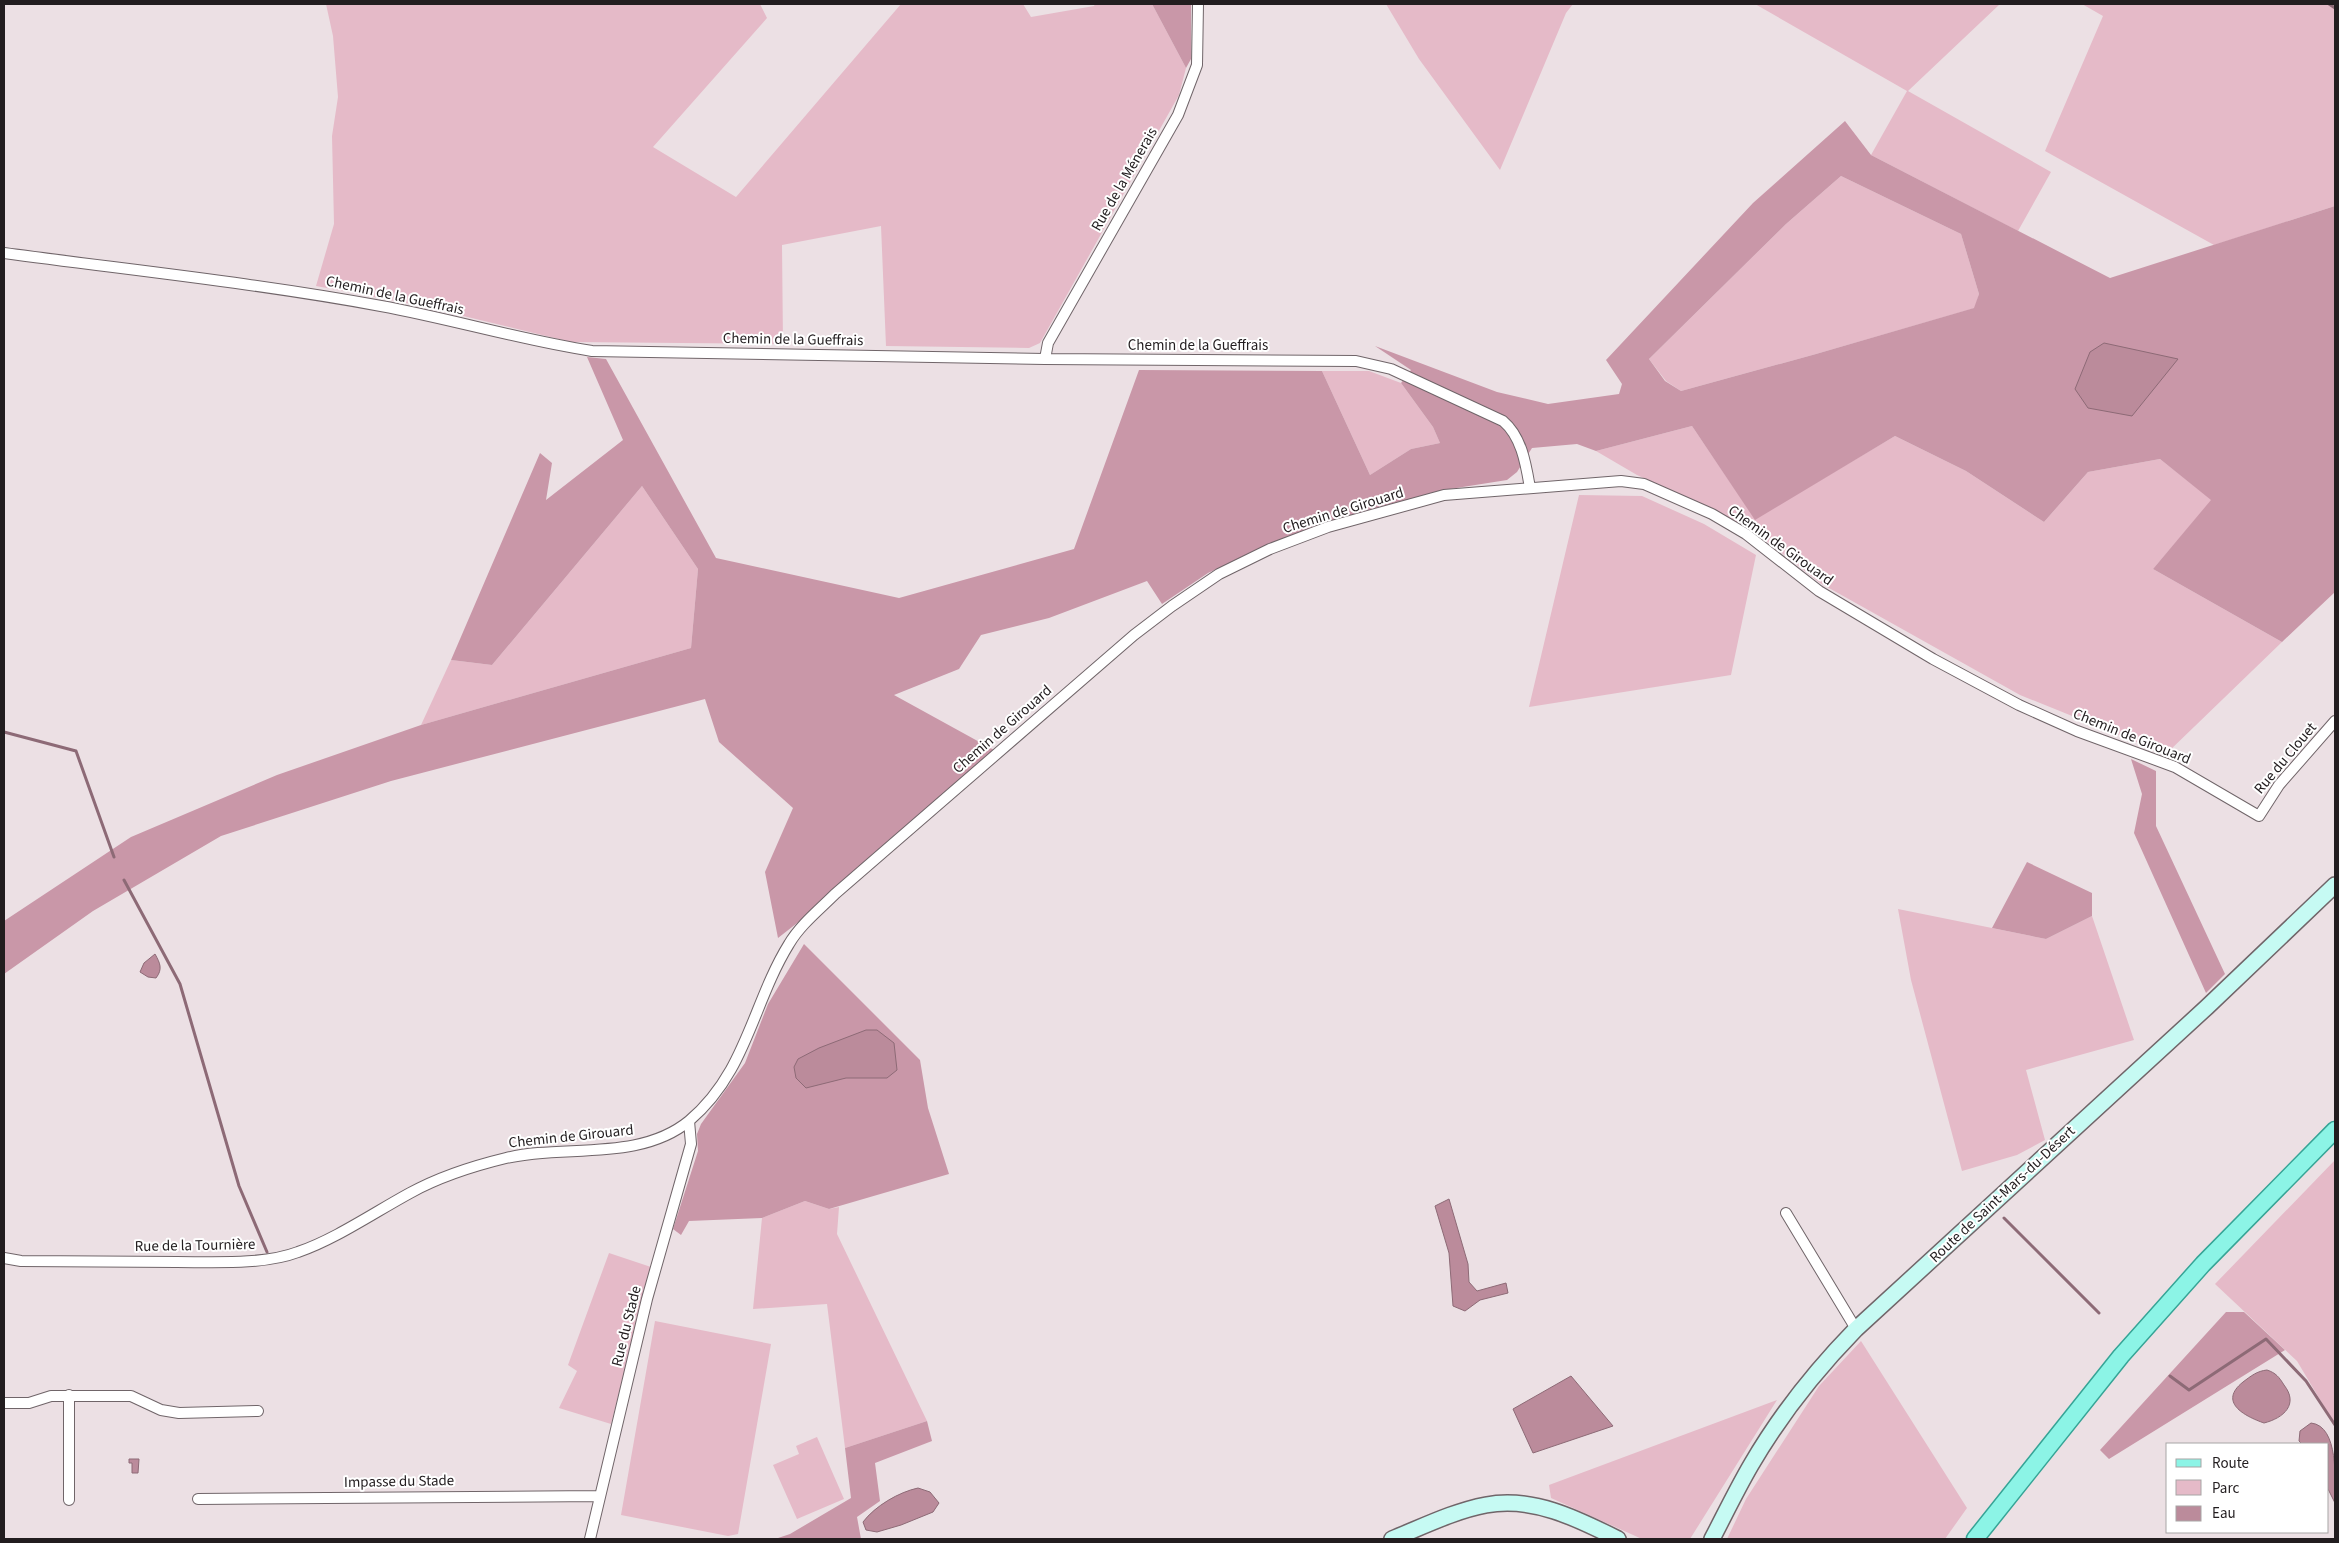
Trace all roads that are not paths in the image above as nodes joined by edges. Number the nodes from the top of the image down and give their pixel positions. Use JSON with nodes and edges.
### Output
{"nodes":[{"id":1,"x":1198,"y":4,"type":"edge"},
{"id":2,"x":4,"y":253,"type":"edge"},
{"id":3,"x":1045,"y":359,"type":"junction"},
{"id":4,"x":1530,"y":488,"type":"junction"},
{"id":5,"x":2335,"y":721,"type":"edge"},
{"id":6,"x":2259,"y":816,"type":"joint"},
{"id":7,"x":2335,"y":885,"type":"edge"},
{"id":8,"x":689,"y":1121,"type":"junction"},
{"id":9,"x":2335,"y":1130,"type":"edge"},
{"id":10,"x":429,"y":1183,"type":"joint"},
{"id":11,"x":1786,"y":1213,"type":"dead end"},
{"id":12,"x":4,"y":1258,"type":"edge"},
{"id":13,"x":1856,"y":1329,"type":"junction"},
{"id":14,"x":69,"y":1396,"type":"junction"},
{"id":15,"x":4,"y":1403,"type":"edge"},
{"id":16,"x":258,"y":1411,"type":"dead end"},
{"id":17,"x":600,"y":1496,"type":"junction"},
{"id":18,"x":198,"y":1499,"type":"dead end"},
{"id":19,"x":69,"y":1500,"type":"dead end"},
{"id":20,"x":590,"y":1539,"type":"edge"},
{"id":21,"x":1392,"y":1539,"type":"edge"},
{"id":22,"x":1618,"y":1539,"type":"edge"},
{"id":23,"x":1712,"y":1539,"type":"edge"},
{"id":24,"x":1975,"y":1539,"type":"edge"}],
"edges":[{"from":1,"to":3,"type":"street","name":"Rue de la Ménerais"},
{"from":2,"to":3,"type":"street","name":"Chemin de la Gueffrais"},
{"from":3,"to":4,"type":"street","name":"Chemin de la Gueffrais"},
{"from":4,"to":6,"type":"street","name":"Chemin de Girouard"},
{"from":4,"to":8,"type":"street","name":"Chemin de Girouard"},
{"from":5,"to":6,"type":"street","name":"Rue du Clouet"},
{"from":7,"to":13,"type":"main road","name":"Route de Saint-Mars-du-Désert"},
{"from":8,"to":10,"type":"street","name":"Chemin de Girouard"},
{"from":8,"to":17,"type":"street","name":"Rue du Stade"},
{"from":9,"to":24,"type":"main road"},
{"from":10,"to":12,"type":"street","name":"Rue de la Tournière"},
{"from":11,"to":13,"type":"street"},
{"from":13,"to":23,"type":"main road","name":"Route de Saint-Mars-du-Désert"},
{"from":14,"to":15,"type":"street"},
{"from":14,"to":16,"type":"street"},
{"from":14,"to":19,"type":"street"},
{"from":17,"to":18,"type":"street","name":"Impasse du Stade"},
{"from":17,"to":20,"type":"street","name":"Rue du Stade"},
{"from":21,"to":22,"type":"main road"}]}
